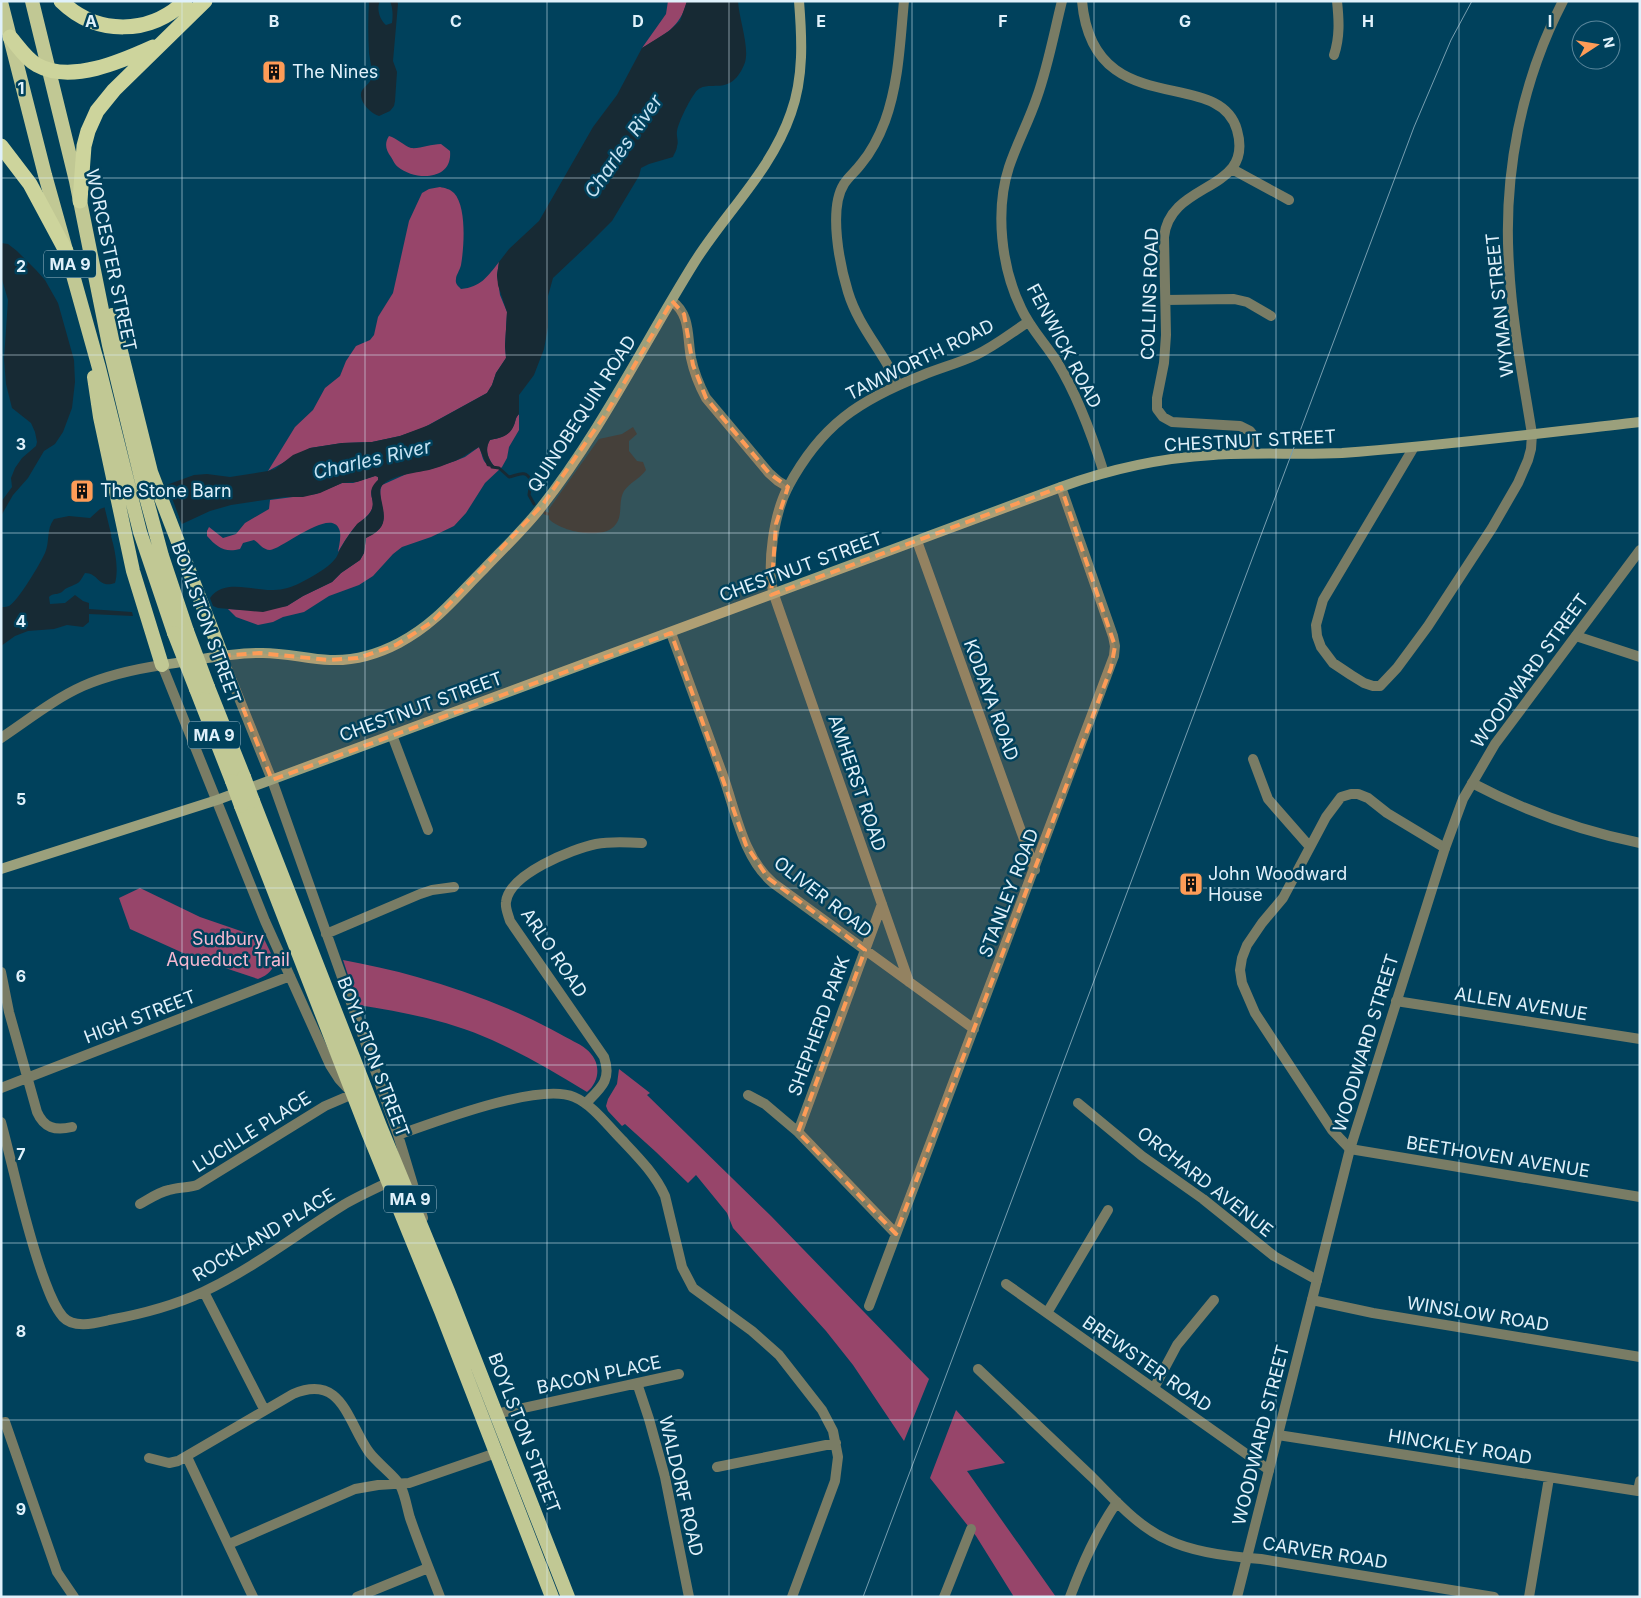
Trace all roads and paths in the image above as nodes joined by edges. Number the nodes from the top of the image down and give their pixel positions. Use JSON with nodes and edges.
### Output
{"nodes":[{"id":1,"x":32,"y":1,"type":"edge"},
{"id":2,"x":61,"y":1,"type":"edge"},
{"id":3,"x":185,"y":1,"type":"edge"},
{"id":4,"x":205,"y":1,"type":"edge"},
{"id":5,"x":799,"y":1,"type":"edge"},
{"id":6,"x":904,"y":1,"type":"edge"},
{"id":7,"x":1062,"y":1,"type":"edge"},
{"id":8,"x":1082,"y":1,"type":"edge"},
{"id":9,"x":1336,"y":1,"type":"edge"},
{"id":10,"x":1563,"y":1,"type":"edge"},
{"id":11,"x":1,"y":2,"type":"edge"},
{"id":12,"x":10,"y":37,"type":"junction"},
{"id":13,"x":161,"y":43,"type":"junction"},
{"id":14,"x":1334,"y":55,"type":"dead end"},
{"id":15,"x":49,"y":70,"type":"junction"},
{"id":16,"x":1,"y":146,"type":"edge"},
{"id":17,"x":1232,"y":169,"type":"junction"},
{"id":18,"x":1289,"y":200,"type":"dead end"},
{"id":19,"x":80,"y":201,"type":"junction"},
{"id":20,"x":66,"y":251,"type":"junction"},
{"id":21,"x":672,"y":300,"type":"junction"},
{"id":22,"x":1166,"y":300,"type":"junction"},
{"id":23,"x":1271,"y":316,"type":"dead end"},
{"id":24,"x":1028,"y":322,"type":"junction"},
{"id":25,"x":898,"y":385,"type":"junction"},
{"id":26,"x":1640,"y":422,"type":"edge"},
{"id":27,"x":1532,"y":434,"type":"junction"},
{"id":28,"x":1414,"y":447,"type":"junction"},
{"id":29,"x":1254,"y":454,"type":"junction"},
{"id":30,"x":1104,"y":473,"type":"junction"},
{"id":31,"x":788,"y":487,"type":"junction"},
{"id":32,"x":1061,"y":487,"type":"junction"},
{"id":33,"x":136,"y":489,"type":"junction"},
{"id":34,"x":147,"y":529,"type":"joint"},
{"id":35,"x":917,"y":541,"type":"junction"},
{"id":36,"x":1640,"y":550,"type":"edge"},
{"id":37,"x":774,"y":594,"type":"junction"},
{"id":38,"x":671,"y":633,"type":"junction"},
{"id":39,"x":1576,"y":636,"type":"junction"},
{"id":40,"x":222,"y":656,"type":"junction"},
{"id":41,"x":1640,"y":657,"type":"edge"},
{"id":42,"x":162,"y":665,"type":"junction"},
{"id":43,"x":392,"y":736,"type":"junction"},
{"id":44,"x":1,"y":738,"type":"edge"},
{"id":45,"x":1253,"y":759,"type":"dead end"},
{"id":46,"x":272,"y":780,"type":"junction"},
{"id":47,"x":1472,"y":783,"type":"junction"},
{"id":48,"x":217,"y":800,"type":"junction"},
{"id":49,"x":247,"y":804,"type":"junction"},
{"id":50,"x":428,"y":830,"type":"dead end"},
{"id":51,"x":642,"y":843,"type":"dead end"},
{"id":52,"x":1640,"y":843,"type":"edge"},
{"id":53,"x":1310,"y":848,"type":"junction"},
{"id":54,"x":1445,"y":848,"type":"junction"},
{"id":55,"x":1,"y":869,"type":"edge"},
{"id":56,"x":1035,"y":870,"type":"junction"},
{"id":57,"x":454,"y":887,"type":"dead end"},
{"id":58,"x":882,"y":904,"type":"junction"},
{"id":59,"x":326,"y":934,"type":"junction"},
{"id":60,"x":865,"y":950,"type":"junction"},
{"id":61,"x":1,"y":972,"type":"edge"},
{"id":62,"x":290,"y":976,"type":"junction"},
{"id":63,"x":909,"y":982,"type":"junction"},
{"id":64,"x":1396,"y":1001,"type":"junction"},
{"id":65,"x":5,"y":1013,"type":"edge"},
{"id":66,"x":974,"y":1029,"type":"junction"},
{"id":67,"x":1640,"y":1039,"type":"edge"},
{"id":68,"x":27,"y":1078,"type":"junction"},
{"id":69,"x":1,"y":1088,"type":"edge"},
{"id":70,"x":353,"y":1094,"type":"junction"},
{"id":71,"x":748,"y":1096,"type":"dead end"},
{"id":72,"x":586,"y":1103,"type":"junction"},
{"id":73,"x":1078,"y":1103,"type":"dead end"},
{"id":74,"x":1,"y":1122,"type":"edge"},
{"id":75,"x":72,"y":1127,"type":"dead end"},
{"id":76,"x":798,"y":1132,"type":"junction"},
{"id":77,"x":398,"y":1135,"type":"junction"},
{"id":78,"x":1350,"y":1149,"type":"junction"},
{"id":79,"x":389,"y":1182,"type":"junction"},
{"id":80,"x":1640,"y":1197,"type":"edge"},
{"id":81,"x":140,"y":1204,"type":"dead end"},
{"id":82,"x":1108,"y":1210,"type":"dead end"},
{"id":83,"x":896,"y":1234,"type":"junction"},
{"id":84,"x":436,"y":1261,"type":"junction"},
{"id":85,"x":1317,"y":1280,"type":"junction"},
{"id":86,"x":1006,"y":1284,"type":"dead end"},
{"id":87,"x":204,"y":1292,"type":"junction"},
{"id":88,"x":1214,"y":1300,"type":"dead end"},
{"id":89,"x":1312,"y":1300,"type":"junction"},
{"id":90,"x":869,"y":1306,"type":"dead end"},
{"id":91,"x":1047,"y":1313,"type":"junction"},
{"id":92,"x":1640,"y":1357,"type":"edge"},
{"id":93,"x":978,"y":1369,"type":"dead end"},
{"id":94,"x":680,"y":1374,"type":"dead end"},
{"id":95,"x":637,"y":1383,"type":"junction"},
{"id":96,"x":1154,"y":1388,"type":"junction"},
{"id":97,"x":264,"y":1409,"type":"junction"},
{"id":98,"x":496,"y":1414,"type":"junction"},
{"id":99,"x":3,"y":1422,"type":"edge"},
{"id":100,"x":1278,"y":1435,"type":"junction"},
{"id":101,"x":836,"y":1443,"type":"junction"},
{"id":102,"x":496,"y":1453,"type":"junction"},
{"id":103,"x":187,"y":1457,"type":"junction"},
{"id":104,"x":149,"y":1458,"type":"dead end"},
{"id":105,"x":717,"y":1467,"type":"dead end"},
{"id":106,"x":1269,"y":1470,"type":"junction"},
{"id":107,"x":1549,"y":1478,"type":"junction"},
{"id":108,"x":400,"y":1484,"type":"junction"},
{"id":109,"x":1639,"y":1486,"type":"edge"},
{"id":110,"x":1117,"y":1502,"type":"junction"},
{"id":111,"x":971,"y":1529,"type":"dead end"},
{"id":112,"x":229,"y":1544,"type":"junction"},
{"id":113,"x":1247,"y":1558,"type":"junction"},
{"id":114,"x":428,"y":1568,"type":"junction"},
{"id":115,"x":74,"y":1597,"type":"edge"},
{"id":116,"x":253,"y":1597,"type":"edge"},
{"id":117,"x":357,"y":1597,"type":"edge"},
{"id":118,"x":440,"y":1597,"type":"edge"},
{"id":119,"x":552,"y":1597,"type":"edge"},
{"id":120,"x":568,"y":1597,"type":"edge"},
{"id":121,"x":690,"y":1597,"type":"edge"},
{"id":122,"x":792,"y":1597,"type":"edge"},
{"id":123,"x":944,"y":1597,"type":"edge"},
{"id":124,"x":1070,"y":1597,"type":"edge"},
{"id":125,"x":1237,"y":1597,"type":"edge"},
{"id":126,"x":1494,"y":1597,"type":"edge"},
{"id":127,"x":1529,"y":1597,"type":"edge"}],
"edges":[{"from":1,"to":15,"type":"highway","name":"WORCESTER STREET","number":"MA 9"},
{"from":2,"to":3,"type":"highway"},
{"from":4,"to":13,"type":"highway"},
{"from":5,"to":21,"type":"main road","name":"QUINOBEQUIN ROAD"},
{"from":6,"to":25,"type":"street"},
{"from":7,"to":24,"type":"street","name":"FENWICK ROAD"},
{"from":8,"to":17,"type":"street"},
{"from":9,"to":14,"type":"street"},
{"from":10,"to":27,"type":"street","name":"WYMAN STREET"},
{"from":11,"to":12,"type":"highway","name":"WORCESTER STREET","number":"MA 9"},
{"from":12,"to":15,"type":"highway"},
{"from":12,"to":20,"type":"highway","name":"WORCESTER STREET","number":"MA 9"},
{"from":13,"to":15,"type":"highway"},
{"from":13,"to":19,"type":"highway"},
{"from":15,"to":19,"type":"highway","name":"WORCESTER STREET","number":"MA 9"},
{"from":16,"to":20,"type":"highway"},
{"from":17,"to":18,"type":"street"},
{"from":17,"to":22,"type":"street","name":"COLLINS ROAD"},
{"from":19,"to":33,"type":"highway","name":"WORCESTER STREET","number":"MA 9"},
{"from":20,"to":33,"type":"highway","name":"WORCESTER STREET","number":"MA 9"},
{"from":21,"to":31,"type":"street"},
{"from":21,"to":40,"type":"main road","name":"QUINOBEQUIN ROAD"},
{"from":22,"to":23,"type":"street"},
{"from":22,"to":29,"type":"street","name":"COLLINS ROAD"},
{"from":24,"to":25,"type":"street","name":"TAMWORTH ROAD"},
{"from":24,"to":30,"type":"street","name":"FENWICK ROAD"},
{"from":25,"to":31,"type":"street","name":"TAMWORTH ROAD"},
{"from":26,"to":27,"type":"main road","name":"CHESTNUT STREET"},
{"from":27,"to":28,"type":"main road","name":"CHESTNUT STREET"},
{"from":27,"to":28,"type":"street","name":"WYMAN STREET"},
{"from":28,"to":29,"type":"main road","name":"CHESTNUT STREET"},
{"from":29,"to":30,"type":"main road","name":"CHESTNUT STREET"},
{"from":30,"to":32,"type":"main road","name":"CHESTNUT STREET"},
{"from":31,"to":37,"type":"street","name":"TAMWORTH ROAD"},
{"from":32,"to":35,"type":"main road","name":"CHESTNUT STREET"},
{"from":32,"to":56,"type":"street","name":"STANLEY ROAD"},
{"from":33,"to":34,"type":"highway","name":"WORCESTER STREET","number":"MA 9"},
{"from":33,"to":40,"type":"highway"},
{"from":33,"to":42,"type":"highway"},
{"from":34,"to":49,"type":"highway","name":"BOYLSTON STREET","number":"MA 9","bridge":true},
{"from":35,"to":37,"type":"main road","name":"CHESTNUT STREET"},
{"from":35,"to":56,"type":"street","name":"KODAYA ROAD"},
{"from":36,"to":39,"type":"street","name":"WOODWARD STREET"},
{"from":37,"to":38,"type":"main road","name":"CHESTNUT STREET"},
{"from":37,"to":58,"type":"street","name":"AMHERST ROAD"},
{"from":38,"to":43,"type":"main road","name":"CHESTNUT STREET"},
{"from":38,"to":60,"type":"street","name":"OLIVER ROAD"},
{"from":39,"to":41,"type":"street"},
{"from":39,"to":47,"type":"street","name":"WOODWARD STREET"},
{"from":40,"to":42,"type":"main road","name":"QUINOBEQUIN ROAD"},
{"from":40,"to":46,"type":"street"},
{"from":42,"to":44,"type":"street"},
{"from":42,"to":48,"type":"street"},
{"from":43,"to":46,"type":"main road","name":"CHESTNUT STREET"},
{"from":43,"to":50,"type":"street"},
{"from":45,"to":53,"type":"street"},
{"from":46,"to":48,"type":"main road","name":"CHESTNUT STREET"},
{"from":46,"to":59,"type":"street"},
{"from":47,"to":52,"type":"street"},
{"from":47,"to":54,"type":"street","name":"WOODWARD STREET"},
{"from":48,"to":55,"type":"main road","name":"CHESTNUT STREET"},
{"from":48,"to":62,"type":"street"},
{"from":49,"to":70,"type":"highway","name":"BOYLSTON STREET","number":"MA 9"},
{"from":49,"to":84,"type":"highway","name":"BOYLSTON STREET","number":"MA 9"},
{"from":51,"to":72,"type":"street","name":"ARLO ROAD"},
{"from":53,"to":54,"type":"street"},
{"from":53,"to":78,"type":"street"},
{"from":54,"to":64,"type":"street","name":"WOODWARD STREET"},
{"from":56,"to":66,"type":"street","name":"STANLEY ROAD"},
{"from":57,"to":59,"type":"street"},
{"from":58,"to":60,"type":"street","name":"SHEPHERD PARK"},
{"from":58,"to":63,"type":"street","name":"AMHERST ROAD"},
{"from":59,"to":77,"type":"street"},
{"from":60,"to":63,"type":"street","name":"OLIVER ROAD"},
{"from":60,"to":76,"type":"street","name":"SHEPHERD PARK"},
{"from":61,"to":65,"type":"street"},
{"from":62,"to":68,"type":"street","name":"HIGH STREET"},
{"from":62,"to":70,"type":"street"},
{"from":63,"to":66,"type":"street","name":"OLIVER ROAD"},
{"from":64,"to":67,"type":"street","name":"ALLEN AVENUE"},
{"from":64,"to":78,"type":"street","name":"WOODWARD STREET"},
{"from":65,"to":68,"type":"street"},
{"from":66,"to":83,"type":"street","name":"STANLEY ROAD"},
{"from":68,"to":69,"type":"street","name":"HIGH STREET"},
{"from":68,"to":75,"type":"street"},
{"from":70,"to":79,"type":"highway","name":"BOYLSTON STREET","number":"MA 9"},
{"from":70,"to":81,"type":"street","name":"LUCILLE PLACE"},
{"from":71,"to":76,"type":"street"},
{"from":72,"to":77,"type":"street"},
{"from":72,"to":101,"type":"street"},
{"from":73,"to":85,"type":"street","name":"ORCHARD AVENUE"},
{"from":74,"to":87,"type":"street","name":"ROCKLAND PLACE"},
{"from":76,"to":83,"type":"street"},
{"from":77,"to":84,"type":"street"},
{"from":78,"to":80,"type":"street","name":"BEETHOVEN AVENUE"},
{"from":78,"to":85,"type":"street","name":"WOODWARD STREET"},
{"from":79,"to":87,"type":"street","name":"ROCKLAND PLACE"},
{"from":79,"to":102,"type":"highway","name":"BOYLSTON STREET","number":"MA 9"},
{"from":82,"to":91,"type":"street"},
{"from":83,"to":90,"type":"street","name":"STANLEY ROAD"},
{"from":84,"to":98,"type":"highway","name":"BOYLSTON STREET","number":"MA 9"},
{"from":85,"to":89,"type":"street","name":"WOODWARD STREET"},
{"from":86,"to":91,"type":"street","name":"BREWSTER ROAD"},
{"from":87,"to":97,"type":"street"},
{"from":88,"to":96,"type":"street"},
{"from":89,"to":92,"type":"street","name":"WINSLOW ROAD"},
{"from":89,"to":100,"type":"street","name":"WOODWARD STREET"},
{"from":91,"to":96,"type":"street","name":"BREWSTER ROAD"},
{"from":93,"to":110,"type":"street","name":"CARVER ROAD"},
{"from":94,"to":95,"type":"street","name":"BACON PLACE"},
{"from":95,"to":98,"type":"street","name":"BACON PLACE"},
{"from":95,"to":121,"type":"street","name":"WALDORF ROAD"},
{"from":96,"to":106,"type":"street","name":"BREWSTER ROAD"},
{"from":97,"to":103,"type":"street"},
{"from":97,"to":108,"type":"street"},
{"from":98,"to":120,"type":"highway","name":"BOYLSTON STREET","number":"MA 9"},
{"from":99,"to":115,"type":"street"},
{"from":100,"to":106,"type":"street","name":"WOODWARD STREET"},
{"from":100,"to":107,"type":"street","name":"HINCKLEY ROAD"},
{"from":101,"to":105,"type":"street"},
{"from":101,"to":122,"type":"street"},
{"from":102,"to":108,"type":"street"},
{"from":102,"to":119,"type":"highway","name":"BOYLSTON STREET","number":"MA 9"},
{"from":103,"to":104,"type":"street"},
{"from":103,"to":112,"type":"street"},
{"from":106,"to":113,"type":"street","name":"WOODWARD STREET"},
{"from":107,"to":109,"type":"street","name":"HINCKLEY ROAD"},
{"from":107,"to":127,"type":"street"},
{"from":108,"to":112,"type":"street"},
{"from":108,"to":114,"type":"street"},
{"from":110,"to":113,"type":"street","name":"CARVER ROAD"},
{"from":110,"to":124,"type":"street"},
{"from":111,"to":123,"type":"street"},
{"from":112,"to":116,"type":"street"},
{"from":113,"to":125,"type":"street","name":"WOODWARD STREET"},
{"from":113,"to":126,"type":"street","name":"CARVER ROAD"},
{"from":114,"to":117,"type":"street"},
{"from":114,"to":118,"type":"street"}]}
